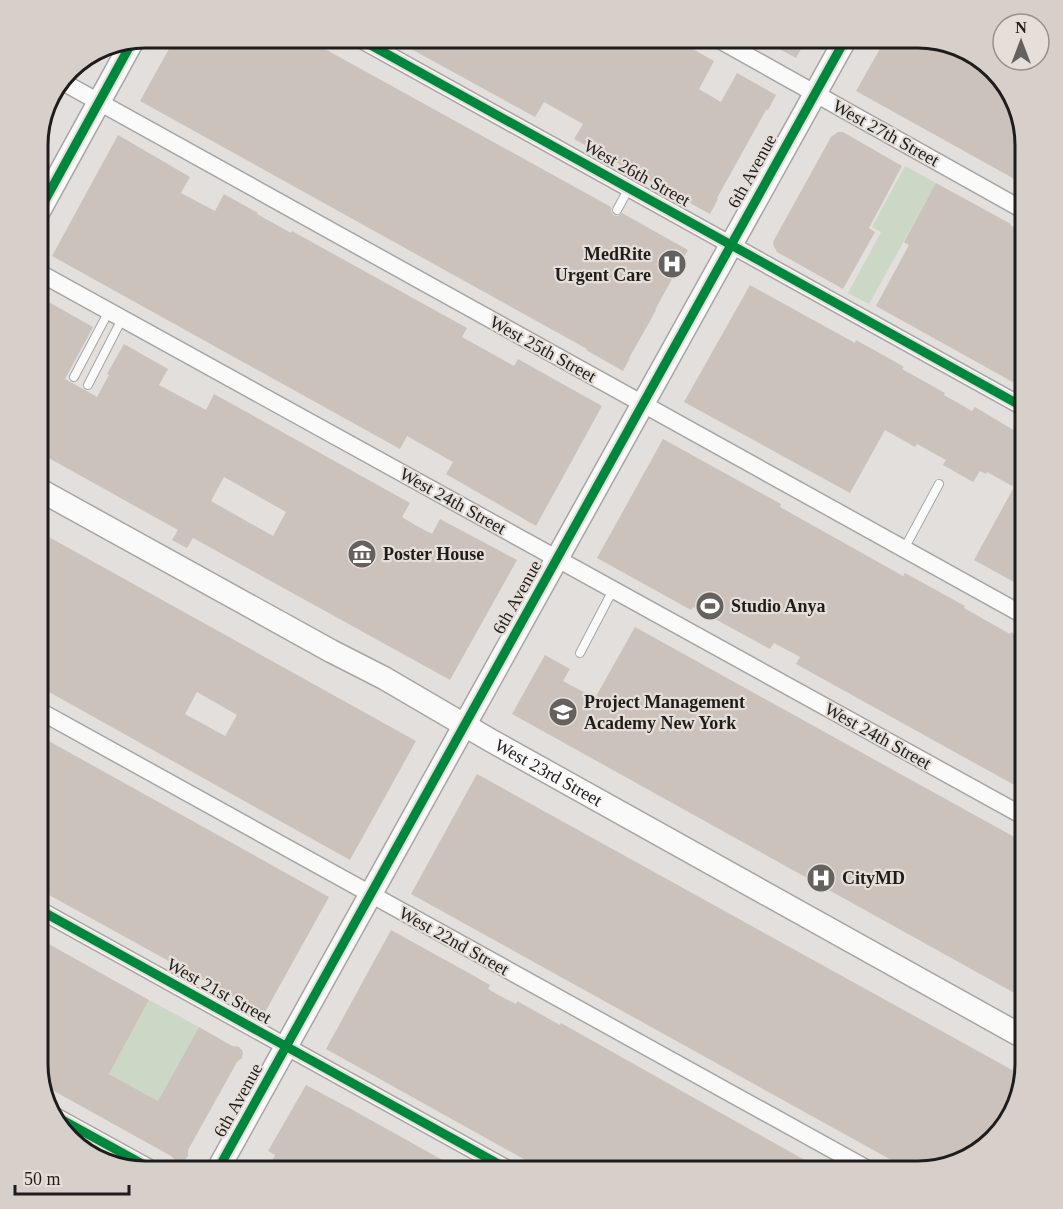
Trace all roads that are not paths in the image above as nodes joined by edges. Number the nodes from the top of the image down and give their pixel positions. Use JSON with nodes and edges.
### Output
{"nodes":[{"id":1,"x":376,"y":48,"type":"edge"},
{"id":2,"x":734,"y":48,"type":"edge"},
{"id":3,"x":840,"y":48,"type":"edge"},
{"id":4,"x":128,"y":50,"type":"edge"},
{"id":5,"x":69,"y":85,"type":"edge"},
{"id":6,"x":815,"y":93,"type":"junction"},
{"id":7,"x":99,"y":102,"type":"junction"},
{"id":8,"x":629,"y":188,"type":"junction"},
{"id":9,"x":48,"y":195,"type":"edge"},
{"id":10,"x":1015,"y":205,"type":"edge"},
{"id":11,"x":617,"y":210,"type":"dead end"},
{"id":12,"x":731,"y":244,"type":"junction"},
{"id":13,"x":48,"y":278,"type":"edge"},
{"id":14,"x":116,"y":315,"type":"junction"},
{"id":15,"x":74,"y":377,"type":"dead end"},
{"id":16,"x":88,"y":385,"type":"dead end"},
{"id":17,"x":1015,"y":402,"type":"edge"},
{"id":18,"x":642,"y":404,"type":"junction"},
{"id":19,"x":939,"y":484,"type":"dead end"},
{"id":20,"x":48,"y":495,"type":"edge"},
{"id":21,"x":904,"y":549,"type":"junction"},
{"id":22,"x":557,"y":559,"type":"junction"},
{"id":23,"x":613,"y":590,"type":"junction"},
{"id":24,"x":1015,"y":610,"type":"edge"},
{"id":25,"x":580,"y":653,"type":"dead end"},
{"id":26,"x":48,"y":716,"type":"edge"},
{"id":27,"x":465,"y":725,"type":"junction"},
{"id":28,"x":1015,"y":811,"type":"edge"},
{"id":29,"x":370,"y":895,"type":"junction"},
{"id":30,"x":48,"y":915,"type":"edge"},
{"id":31,"x":1015,"y":1032,"type":"edge"},
{"id":32,"x":286,"y":1047,"type":"junction"},
{"id":33,"x":68,"y":1123,"type":"edge"},
{"id":34,"x":134,"y":1160,"type":"edge"},
{"id":35,"x":223,"y":1161,"type":"edge"},
{"id":36,"x":490,"y":1161,"type":"edge"},
{"id":37,"x":851,"y":1161,"type":"edge"}],
"edges":[{"from":1,"to":8,"type":"street","name":"West 26th Street"},
{"from":2,"to":6,"type":"street","name":"West 27th Street"},
{"from":3,"to":6,"type":"main road","name":"6th Avenue"},
{"from":4,"to":7,"type":"main road"},
{"from":5,"to":7,"type":"street","name":"West 25th Street"},
{"from":6,"to":10,"type":"street","name":"West 27th Street"},
{"from":6,"to":12,"type":"main road","name":"6th Avenue"},
{"from":7,"to":9,"type":"main road"},
{"from":7,"to":18,"type":"street","name":"West 25th Street"},
{"from":8,"to":11,"type":"lane"},
{"from":8,"to":12,"type":"street","name":"West 26th Street"},
{"from":12,"to":17,"type":"street","name":"West 26th Street"},
{"from":12,"to":18,"type":"main road","name":"6th Avenue"},
{"from":13,"to":14,"type":"street","name":"West 24th Street"},
{"from":14,"to":15,"type":"lane"},
{"from":14,"to":16,"type":"lane"},
{"from":14,"to":22,"type":"street","name":"West 24th Street"},
{"from":18,"to":21,"type":"street","name":"West 25th Street"},
{"from":18,"to":22,"type":"main road","name":"6th Avenue"},
{"from":19,"to":21,"type":"lane"},
{"from":20,"to":27,"type":"main road","name":"West 23rd Street"},
{"from":21,"to":24,"type":"street","name":"West 25th Street"},
{"from":22,"to":23,"type":"street","name":"West 24th Street"},
{"from":22,"to":27,"type":"main road","name":"6th Avenue"},
{"from":23,"to":25,"type":"lane"},
{"from":23,"to":28,"type":"street","name":"West 24th Street"},
{"from":26,"to":29,"type":"street","name":"West 22nd Street"},
{"from":27,"to":29,"type":"main road","name":"6th Avenue"},
{"from":27,"to":31,"type":"main road","name":"West 23rd Street"},
{"from":29,"to":32,"type":"main road","name":"6th Avenue"},
{"from":29,"to":37,"type":"street","name":"West 22nd Street"},
{"from":30,"to":32,"type":"street","name":"West 21st Street"},
{"from":32,"to":35,"type":"main road","name":"6th Avenue"},
{"from":32,"to":36,"type":"street","name":"West 21st Street"},
{"from":33,"to":34,"type":"street"}]}
